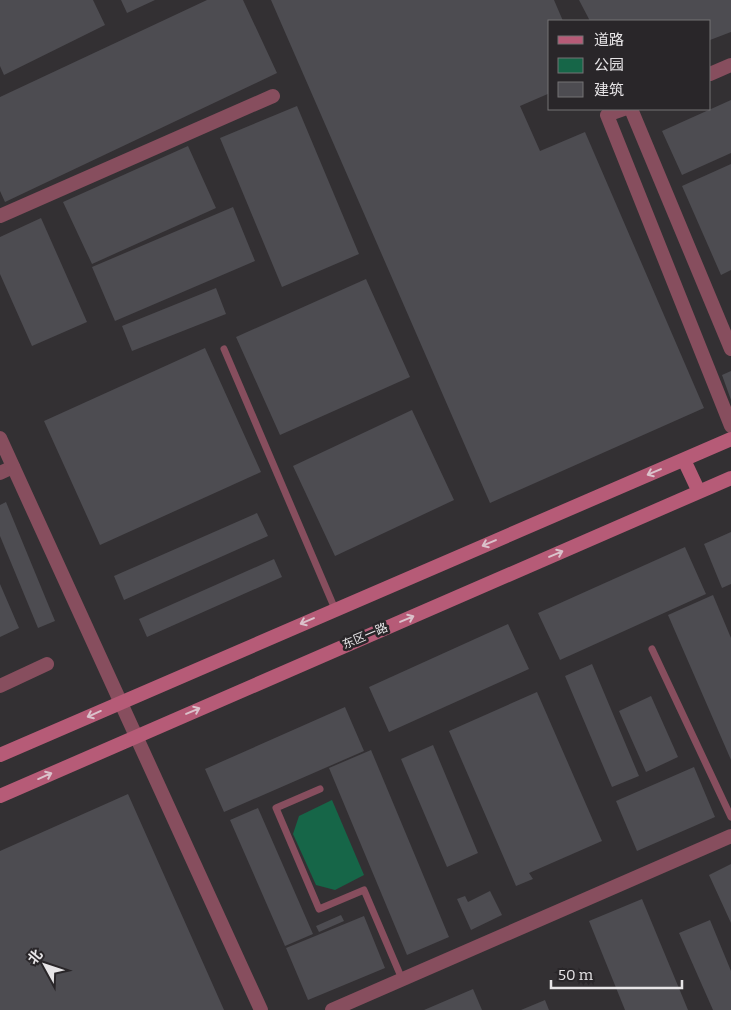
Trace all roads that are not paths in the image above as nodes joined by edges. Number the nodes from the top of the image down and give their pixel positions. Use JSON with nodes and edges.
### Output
{"nodes":[{"id":1,"x":731,"y":65,"type":"edge"},
{"id":2,"x":711,"y":74,"type":"edge"},
{"id":3,"x":273,"y":96,"type":"dead end"},
{"id":4,"x":621,"y":110,"type":"edge"},
{"id":5,"x":631,"y":110,"type":"edge"},
{"id":6,"x":0,"y":216,"type":"edge"},
{"id":7,"x":224,"y":349,"type":"dead end"},
{"id":8,"x":731,"y":349,"type":"edge"},
{"id":9,"x":731,"y":426,"type":"edge"},
{"id":10,"x":0,"y":438,"type":"edge"},
{"id":11,"x":731,"y":439,"type":"edge"},
{"id":12,"x":684,"y":460,"type":"junction"},
{"id":13,"x":13,"y":467,"type":"junction"},
{"id":14,"x":0,"y":473,"type":"edge"},
{"id":15,"x":731,"y":478,"type":"edge"},
{"id":16,"x":699,"y":492,"type":"junction"},
{"id":17,"x":335,"y":609,"type":"junction"},
{"id":18,"x":652,"y":649,"type":"dead end"},
{"id":19,"x":47,"y":664,"type":"dead end"},
{"id":20,"x":0,"y":686,"type":"edge"},
{"id":21,"x":120,"y":703,"type":"junction"},
{"id":22,"x":135,"y":736,"type":"junction"},
{"id":23,"x":0,"y":756,"type":"edge"},
{"id":24,"x":320,"y":789,"type":"dead end"},
{"id":25,"x":0,"y":796,"type":"edge"},
{"id":26,"x":731,"y":817,"type":"edge"},
{"id":27,"x":731,"y":836,"type":"edge"},
{"id":28,"x":402,"y":979,"type":"junction"},
{"id":29,"x":261,"y":1010,"type":"edge"},
{"id":30,"x":332,"y":1010,"type":"edge"}],
"edges":[{"from":1,"to":2,"type":"street"},
{"from":3,"to":6,"type":"street"},
{"from":4,"to":9,"type":"street"},
{"from":5,"to":8,"type":"street"},
{"from":7,"to":17,"type":"lane"},
{"from":10,"to":13,"type":"street"},
{"from":11,"to":12,"type":"main road"},
{"from":12,"to":16,"type":"main road"},
{"from":12,"to":17,"type":"main road","one_way":true},
{"from":13,"to":14,"type":"street"},
{"from":13,"to":21,"type":"street"},
{"from":15,"to":16,"type":"main road","name":"东区一路"},
{"from":22,"to":16,"type":"main road","name":"东区一路","one_way":true},
{"from":17,"to":21,"type":"main road","one_way":true},
{"from":18,"to":26,"type":"lane"},
{"from":19,"to":20,"type":"street"},
{"from":21,"to":22,"type":"street"},
{"from":21,"to":23,"type":"main road","one_way":true},
{"from":25,"to":22,"type":"main road","name":"东区一路","one_way":true},
{"from":22,"to":29,"type":"street"},
{"from":24,"to":28,"type":"lane"},
{"from":27,"to":28,"type":"street"},
{"from":28,"to":30,"type":"street"}]}
